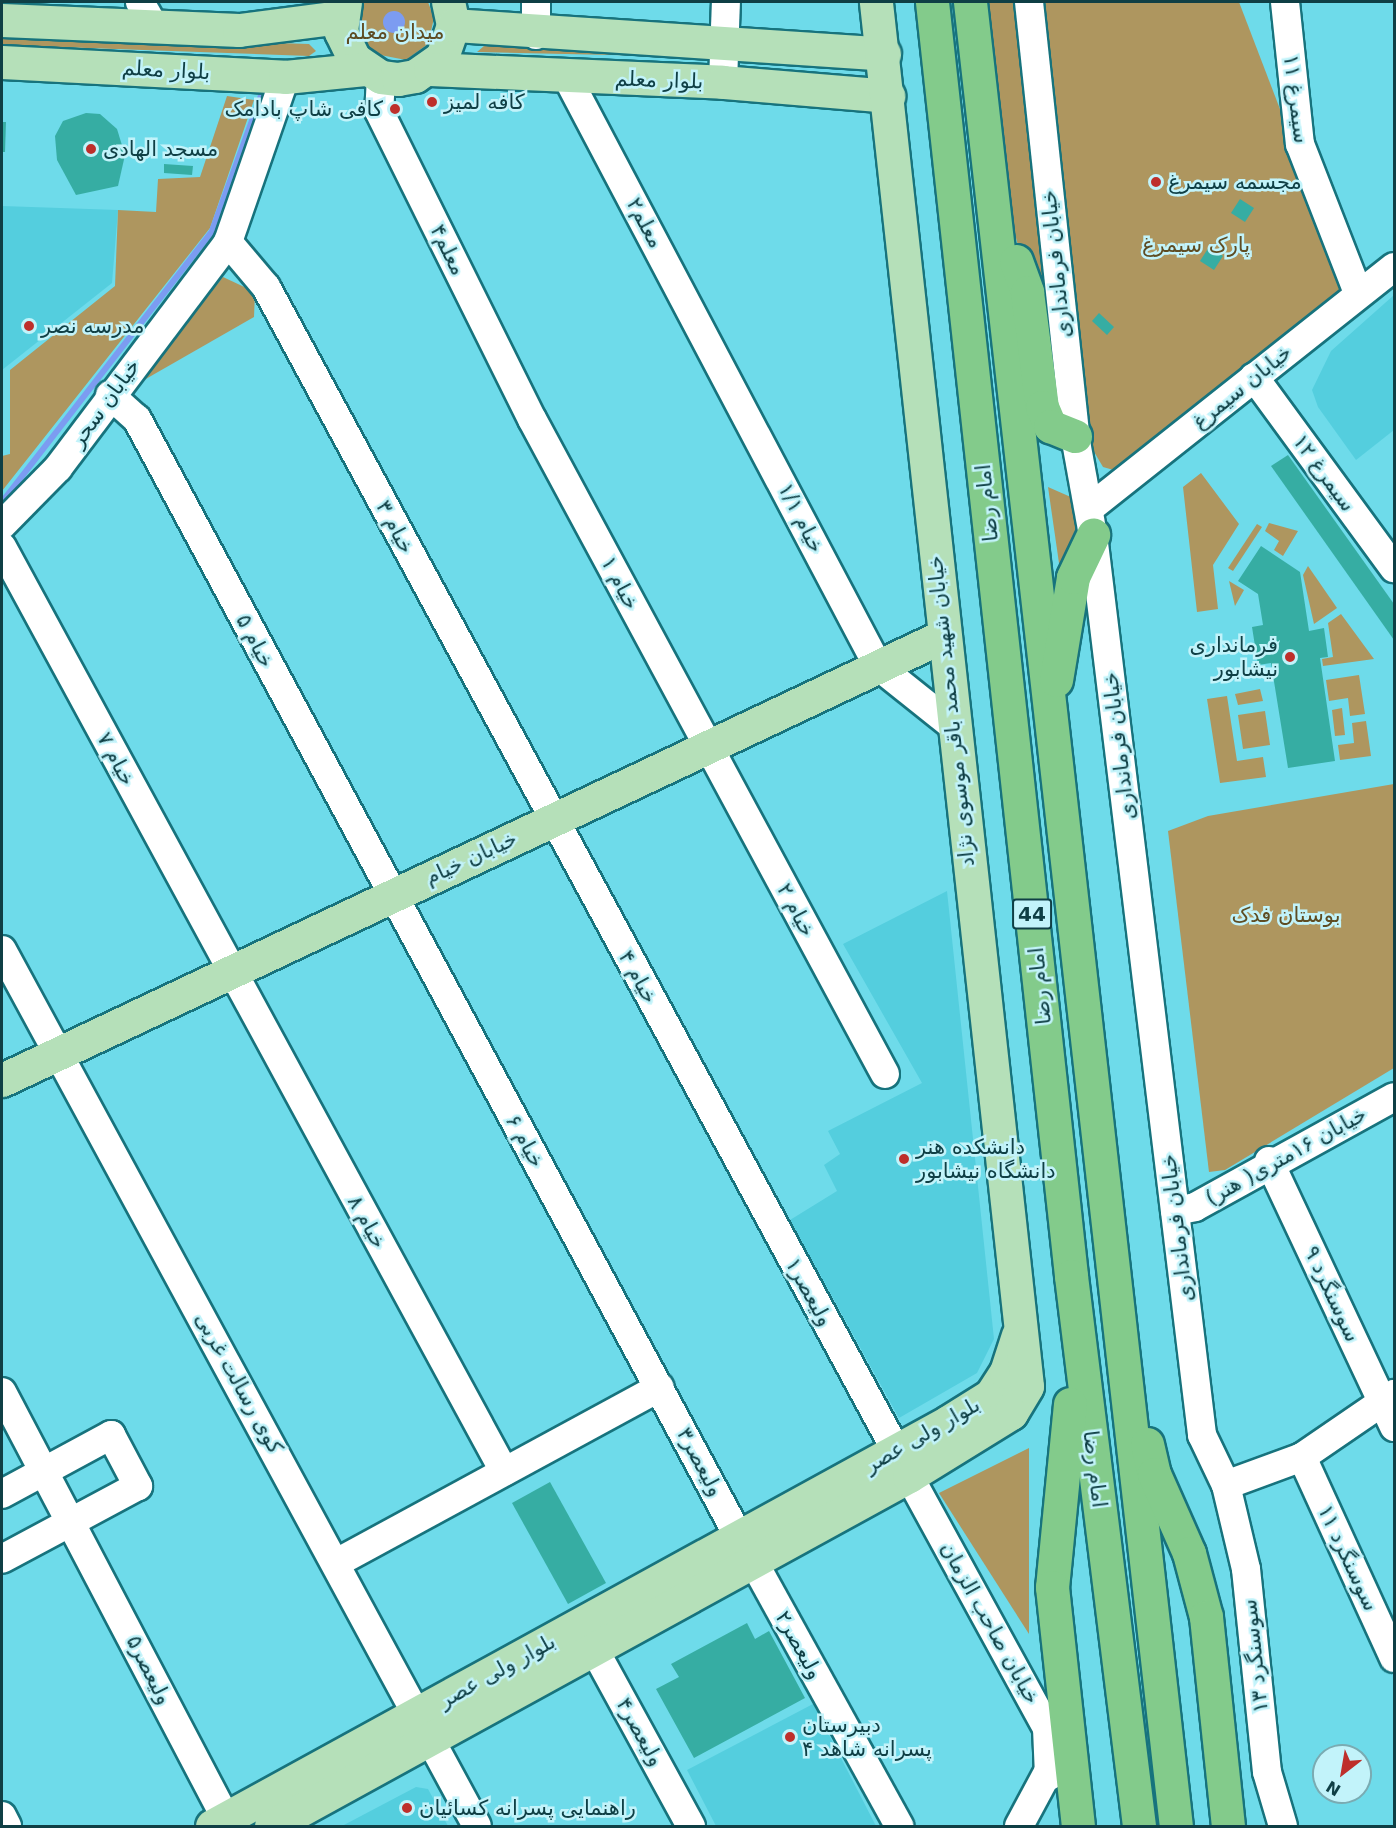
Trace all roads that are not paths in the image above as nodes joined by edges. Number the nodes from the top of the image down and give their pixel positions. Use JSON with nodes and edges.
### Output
{"nodes":[{"id":1,"x":536,"y":2,"type":"edge"},
{"id":2,"x":726,"y":2,"type":"edge"},
{"id":3,"x":876,"y":2,"type":"edge"},
{"id":4,"x":932,"y":2,"type":"edge"},
{"id":5,"x":970,"y":2,"type":"edge"},
{"id":6,"x":1029,"y":2,"type":"edge"},
{"id":7,"x":1285,"y":2,"type":"edge"},
{"id":8,"x":343,"y":9,"type":"edge"},
{"id":9,"x":452,"y":9,"type":"edge"},
{"id":10,"x":147,"y":14,"type":"edge"},
{"id":11,"x":2,"y":20,"type":"edge"},
{"id":12,"x":536,"y":35,"type":"junction"},
{"id":13,"x":724,"y":46,"type":"junction"},
{"id":14,"x":884,"y":54,"type":"junction"},
{"id":15,"x":2,"y":62,"type":"edge"},
{"id":16,"x":430,"y":69,"type":"junction"},
{"id":17,"x":373,"y":73,"type":"junction"},
{"id":18,"x":285,"y":77,"type":"junction"},
{"id":19,"x":567,"y":77,"type":"junction"},
{"id":20,"x":723,"y":82,"type":"junction"},
{"id":21,"x":888,"y":96,"type":"junction"},
{"id":22,"x":996,"y":228,"type":"junction"},
{"id":23,"x":228,"y":242,"type":"junction"},
{"id":24,"x":1395,"y":267,"type":"edge"},
{"id":25,"x":1358,"y":293,"type":"junction"},
{"id":26,"x":724,"y":369,"type":"joint"},
{"id":27,"x":1254,"y":377,"type":"junction"},
{"id":28,"x":110,"y":395,"type":"junction"},
{"id":29,"x":532,"y":419,"type":"joint"},
{"id":30,"x":1075,"y":436,"type":"junction"},
{"id":31,"x":1091,"y":521,"type":"junction"},
{"id":32,"x":2,"y":525,"type":"edge"},
{"id":33,"x":2,"y":547,"type":"edge"},
{"id":34,"x":1395,"y":568,"type":"edge"},
{"id":35,"x":941,"y":637,"type":"junction"},
{"id":36,"x":878,"y":666,"type":"junction"},
{"id":37,"x":1048,"y":723,"type":"junction"},
{"id":38,"x":952,"y":725,"type":"junction"},
{"id":39,"x":708,"y":746,"type":"junction"},
{"id":40,"x":552,"y":820,"type":"junction"},
{"id":41,"x":390,"y":896,"type":"junction"},
{"id":42,"x":2,"y":950,"type":"edge"},
{"id":43,"x":230,"y":972,"type":"junction"},
{"id":44,"x":57,"y":1053,"type":"junction"},
{"id":45,"x":885,"y":1074,"type":"dead end"},
{"id":46,"x":2,"y":1080,"type":"edge"},
{"id":47,"x":1395,"y":1097,"type":"edge"},
{"id":48,"x":723,"y":1134,"type":"joint"},
{"id":49,"x":1269,"y":1161,"type":"junction"},
{"id":50,"x":1175,"y":1211,"type":"junction"},
{"id":51,"x":1111,"y":1269,"type":"junction"},
{"id":52,"x":1071,"y":1276,"type":"junction"},
{"id":53,"x":1021,"y":1325,"type":"joint"},
{"id":54,"x":660,"y":1387,"type":"junction"},
{"id":55,"x":2,"y":1392,"type":"edge"},
{"id":56,"x":1391,"y":1408,"type":"edge"},
{"id":57,"x":1302,"y":1457,"type":"junction"},
{"id":58,"x":902,"y":1463,"type":"junction"},
{"id":59,"x":45,"y":1471,"type":"junction"},
{"id":60,"x":504,"y":1471,"type":"junction"},
{"id":61,"x":1226,"y":1485,"type":"junction"},
{"id":62,"x":2,"y":1494,"type":"edge"},
{"id":63,"x":72,"y":1522,"type":"junction"},
{"id":64,"x":746,"y":1549,"type":"junction"},
{"id":65,"x":2,"y":1559,"type":"edge"},
{"id":66,"x":338,"y":1562,"type":"junction"},
{"id":67,"x":594,"y":1649,"type":"junction"},
{"id":68,"x":1395,"y":1658,"type":"edge"},
{"id":69,"x":424,"y":1727,"type":"junction"},
{"id":70,"x":1067,"y":1729,"type":"junction"},
{"id":71,"x":1049,"y":1776,"type":"junction"},
{"id":72,"x":2,"y":1816,"type":"edge"},
{"id":73,"x":688,"y":1821,"type":"edge"},
{"id":74,"x":219,"y":1823,"type":"edge"},
{"id":75,"x":7,"y":1827,"type":"edge"},
{"id":76,"x":270,"y":1827,"type":"edge"},
{"id":77,"x":477,"y":1827,"type":"edge"},
{"id":78,"x":899,"y":1827,"type":"edge"},
{"id":79,"x":1019,"y":1827,"type":"edge"},
{"id":80,"x":1078,"y":1827,"type":"edge"},
{"id":81,"x":1139,"y":1827,"type":"edge"},
{"id":82,"x":1176,"y":1827,"type":"edge"},
{"id":83,"x":1228,"y":1827,"type":"edge"},
{"id":84,"x":1283,"y":1827,"type":"edge"}],
"edges":[{"from":1,"to":12,"type":"street"},
{"from":2,"to":13,"type":"street"},
{"from":3,"to":14,"type":"main road","name":"خیابان شهید محمد باقر موسوی نژاد"},
{"from":4,"to":52,"type":"highway","name":"امام رضا","number":"44"},
{"from":5,"to":22,"type":"highway","name":"امام رضا","number":"44"},
{"from":6,"to":30,"type":"street","name":"خیابان فرمانداری"},
{"from":7,"to":25,"type":"street","name":"سیمرغ ۱۱"},
{"from":8,"to":10,"type":"main road","name":"بلوار معلم"},
{"from":8,"to":17,"type":"main road"},
{"from":9,"to":12,"type":"main road","name":"بلوار معلم"},
{"from":9,"to":16,"type":"main road"},
{"from":10,"to":11,"type":"main road","name":"بلوار معلم"},
{"from":12,"to":13,"type":"main road","name":"بلوار معلم"},
{"from":13,"to":14,"type":"main road","name":"بلوار معلم"},
{"from":13,"to":20,"type":"street"},
{"from":14,"to":21,"type":"main road","name":"خیابان شهید محمد باقر موسوی نژاد"},
{"from":15,"to":18,"type":"main road","name":"بلوار معلم"},
{"from":16,"to":17,"type":"main road"},
{"from":16,"to":19,"type":"main road","name":"بلوار معلم"},
{"from":17,"to":18,"type":"main road","name":"بلوار معلم"},
{"from":17,"to":29,"type":"street","name":"معلم۴"},
{"from":18,"to":23,"type":"street","name":"خیابان سحر"},
{"from":19,"to":20,"type":"main road","name":"بلوار معلم"},
{"from":19,"to":26,"type":"street","name":"معلم۲"},
{"from":20,"to":21,"type":"main road","name":"بلوار معلم"},
{"from":21,"to":35,"type":"main road","name":"خیابان شهید محمد باقر موسوی نژاد"},
{"from":22,"to":30,"type":"highway"},
{"from":22,"to":37,"type":"highway","name":"امام رضا","number":"44"},
{"from":23,"to":28,"type":"street","name":"خیابان سحر"},
{"from":23,"to":40,"type":"street","name":"خیام ۳"},
{"from":24,"to":25,"type":"street","name":"خیابان سیمرغ"},
{"from":25,"to":27,"type":"street","name":"خیابان سیمرغ"},
{"from":26,"to":36,"type":"street","name":"خیام ۱/۱"},
{"from":27,"to":31,"type":"street","name":"خیابان سیمرغ"},
{"from":27,"to":34,"type":"street","name":"سیمرغ ۱۲"},
{"from":28,"to":32,"type":"street","name":"خیابان سحر"},
{"from":28,"to":41,"type":"street","name":"خیام ۵"},
{"from":29,"to":39,"type":"street","name":"خیام ۱"},
{"from":30,"to":31,"type":"street","name":"خیابان فرمانداری"},
{"from":31,"to":37,"type":"highway"},
{"from":31,"to":50,"type":"street","name":"خیابان فرمانداری"},
{"from":33,"to":43,"type":"street","name":"خیام ۷"},
{"from":35,"to":36,"type":"main road","name":"خیابان خیام"},
{"from":35,"to":38,"type":"main road","name":"خیابان شهید محمد باقر موسوی نژاد"},
{"from":36,"to":38,"type":"street"},
{"from":36,"to":39,"type":"main road","name":"خیابان خیام"},
{"from":37,"to":51,"type":"highway","name":"امام رضا","number":"44"},
{"from":38,"to":53,"type":"main road","name":"خیابان شهید محمد باقر موسوی نژاد"},
{"from":39,"to":40,"type":"main road","name":"خیابان خیام"},
{"from":39,"to":45,"type":"street","name":"خیام ۲"},
{"from":40,"to":41,"type":"main road","name":"خیابان خیام"},
{"from":40,"to":48,"type":"street","name":"خیام ۴"},
{"from":41,"to":43,"type":"main road","name":"خیابان خیام"},
{"from":41,"to":54,"type":"street","name":"خیام ۶"},
{"from":42,"to":44,"type":"street","name":"کوی رسالت غربی"},
{"from":43,"to":44,"type":"main road","name":"خیابان خیام"},
{"from":43,"to":60,"type":"street","name":"خیام ۸"},
{"from":44,"to":46,"type":"main road","name":"خیابان خیام"},
{"from":44,"to":66,"type":"street","name":"کوی رسالت غربی"},
{"from":47,"to":49,"type":"street","name":"خیابان ۱۶متری( هنر)"},
{"from":48,"to":58,"type":"street","name":"ولیعصر۱"},
{"from":49,"to":50,"type":"street","name":"خیابان ۱۶متری( هنر)"},
{"from":49,"to":56,"type":"street","name":"سوسنگرد ۹"},
{"from":50,"to":61,"type":"street","name":"خیابان فرمانداری"},
{"from":51,"to":82,"type":"highway","name":"امام رضا","number":"44"},
{"from":51,"to":83,"type":"highway"},
{"from":52,"to":70,"type":"highway"},
{"from":52,"to":81,"type":"highway","name":"امام رضا","number":"44"},
{"from":53,"to":58,"type":"main road","name":"بلوار ولی عصر"},
{"from":54,"to":60,"type":"street"},
{"from":54,"to":64,"type":"street","name":"ولیعصر۳"},
{"from":55,"to":59,"type":"street","name":"ولیعصر۵"},
{"from":56,"to":57,"type":"street"},
{"from":57,"to":61,"type":"street"},
{"from":57,"to":68,"type":"street","name":"سوسنگرد ۱۱"},
{"from":58,"to":64,"type":"main road","name":"بلوار ولی عصر"},
{"from":58,"to":71,"type":"street","name":"خیابان صاحب الزمان"},
{"from":59,"to":62,"type":"street"},
{"from":59,"to":63,"type":"street","name":"ولیعصر۵"},
{"from":59,"to":63,"type":"street"},
{"from":60,"to":66,"type":"street"},
{"from":61,"to":84,"type":"street","name":"سوسنگرد ۱۳"},
{"from":63,"to":65,"type":"street"},
{"from":63,"to":74,"type":"street","name":"ولیعصر۵"},
{"from":64,"to":67,"type":"main road","name":"بلوار ولی عصر"},
{"from":64,"to":69,"type":"main road","name":"بلوار ولی عصر"},
{"from":64,"to":78,"type":"street","name":"ولیعصر۲"},
{"from":66,"to":69,"type":"street","name":"کوی رسالت غربی"},
{"from":67,"to":69,"type":"main road","name":"بلوار ولی عصر"},
{"from":67,"to":73,"type":"street","name":"ولیعصر۴"},
{"from":69,"to":74,"type":"main road","name":"بلوار ولی عصر"},
{"from":69,"to":76,"type":"main road","name":"بلوار ولی عصر"},
{"from":69,"to":77,"type":"street","name":"کوی رسالت غربی"},
{"from":70,"to":71,"type":"street"},
{"from":70,"to":80,"type":"highway"},
{"from":71,"to":79,"type":"street"},
{"from":72,"to":75,"type":"street"}]}
